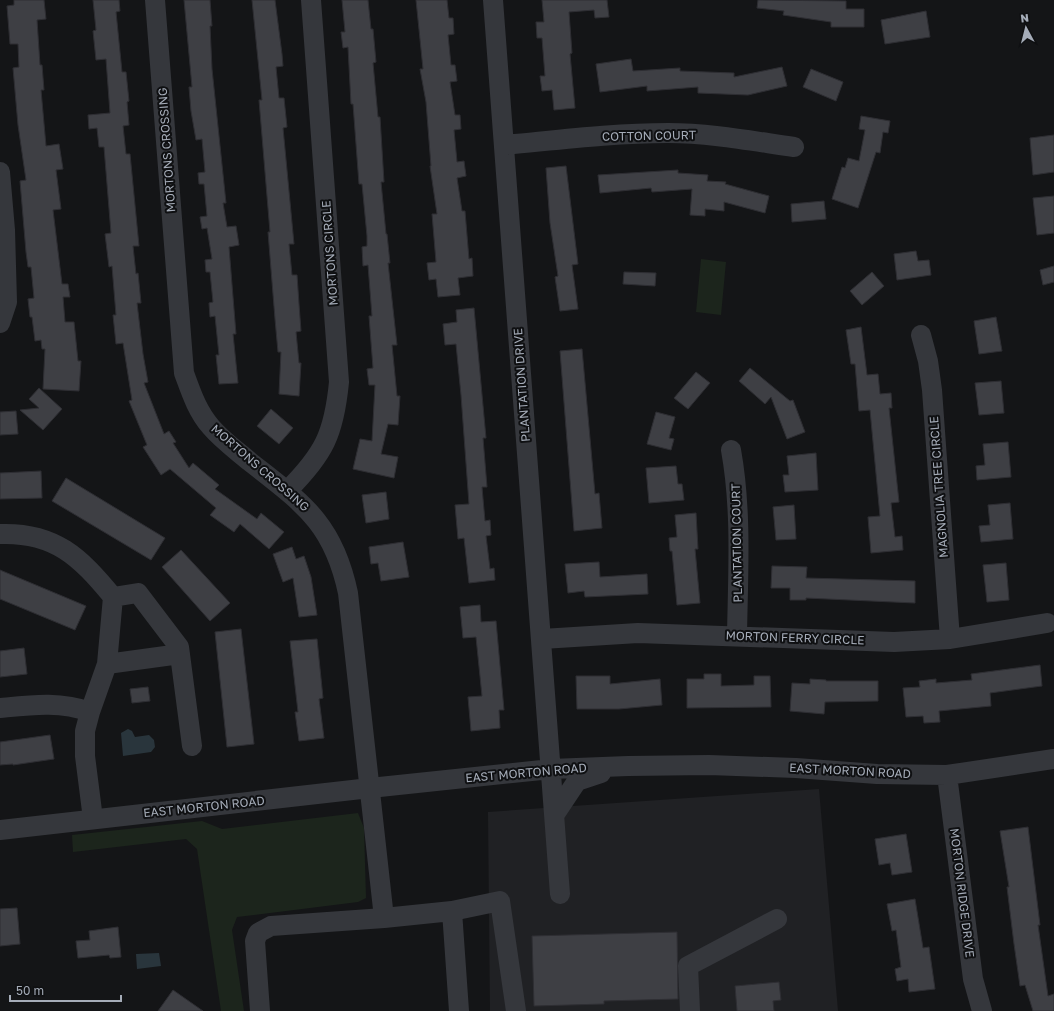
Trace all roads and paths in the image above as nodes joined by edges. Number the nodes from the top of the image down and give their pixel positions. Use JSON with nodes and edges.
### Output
{"nodes":[{"id":1,"x":155,"y":0,"type":"edge"},
{"id":2,"x":311,"y":0,"type":"edge"},
{"id":3,"x":493,"y":0,"type":"edge"},
{"id":4,"x":504,"y":145,"type":"junction"},
{"id":5,"x":794,"y":147,"type":"dead end"},
{"id":6,"x":0,"y":172,"type":"edge"},
{"id":7,"x":0,"y":323,"type":"edge"},
{"id":8,"x":921,"y":336,"type":"dead end"},
{"id":9,"x":731,"y":450,"type":"dead end"},
{"id":10,"x":287,"y":491,"type":"junction"},
{"id":11,"x":0,"y":534,"type":"edge"},
{"id":12,"x":114,"y":597,"type":"junction"},
{"id":13,"x":1047,"y":623,"type":"dead end"},
{"id":14,"x":737,"y":636,"type":"junction"},
{"id":15,"x":542,"y":639,"type":"junction"},
{"id":16,"x":950,"y":639,"type":"junction"},
{"id":17,"x":180,"y":654,"type":"junction"},
{"id":18,"x":107,"y":664,"type":"junction"},
{"id":19,"x":0,"y":708,"type":"edge"},
{"id":20,"x":90,"y":712,"type":"junction"},
{"id":21,"x":192,"y":746,"type":"dead end"},
{"id":22,"x":1054,"y":759,"type":"edge"},
{"id":23,"x":620,"y":766,"type":"junction"},
{"id":24,"x":551,"y":770,"type":"junction"},
{"id":25,"x":947,"y":775,"type":"junction"},
{"id":26,"x":370,"y":788,"type":"junction"},
{"id":27,"x":555,"y":814,"type":"junction"},
{"id":28,"x":93,"y":819,"type":"junction"},
{"id":29,"x":0,"y":830,"type":"edge"},
{"id":30,"x":560,"y":894,"type":"dead end"},
{"id":31,"x":452,"y":911,"type":"junction"},
{"id":32,"x":384,"y":918,"type":"junction"},
{"id":33,"x":777,"y":919,"type":"dead end"},
{"id":34,"x":260,"y":1011,"type":"edge"},
{"id":35,"x":459,"y":1011,"type":"edge"},
{"id":36,"x":516,"y":1011,"type":"edge"},
{"id":37,"x":690,"y":1011,"type":"edge"},
{"id":38,"x":982,"y":1011,"type":"edge"}],
"edges":[{"from":1,"to":10,"type":"street","name":"MORTONS CROSSING"},
{"from":2,"to":10,"type":"street","name":"MORTONS CIRCLE"},
{"from":3,"to":4,"type":"street","name":"PLANTATION DRIVE"},
{"from":4,"to":5,"type":"street","name":"COTTON COURT"},
{"from":4,"to":15,"type":"street","name":"PLANTATION DRIVE"},
{"from":6,"to":7,"type":"street"},
{"from":8,"to":16,"type":"street","name":"MAGNOLIA TREE CIRCLE"},
{"from":9,"to":14,"type":"street","name":"PLANTATION COURT"},
{"from":10,"to":26,"type":"street","name":"MORTONS CROSSING"},
{"from":11,"to":12,"type":"street"},
{"from":12,"to":17,"type":"street"},
{"from":12,"to":18,"type":"street"},
{"from":13,"to":16,"type":"street","name":"MORTON FERRY CIRCLE"},
{"from":14,"to":15,"type":"street","name":"MORTON FERRY CIRCLE"},
{"from":14,"to":16,"type":"street","name":"MORTON FERRY CIRCLE"},
{"from":15,"to":24,"type":"street","name":"PLANTATION DRIVE"},
{"from":17,"to":18,"type":"street"},
{"from":17,"to":21,"type":"street"},
{"from":18,"to":20,"type":"street"},
{"from":19,"to":20,"type":"street"},
{"from":20,"to":28,"type":"street"},
{"from":22,"to":25,"type":"street","name":"EAST MORTON ROAD"},
{"from":23,"to":24,"type":"street","name":"EAST MORTON ROAD"},
{"from":23,"to":25,"type":"street","name":"EAST MORTON ROAD"},
{"from":23,"to":27,"type":"street"},
{"from":24,"to":26,"type":"street","name":"EAST MORTON ROAD"},
{"from":24,"to":27,"type":"street","name":"PLANTATION DRIVE"},
{"from":25,"to":38,"type":"street","name":"MORTON RIDGE DRIVE"},
{"from":26,"to":28,"type":"street","name":"EAST MORTON ROAD"},
{"from":26,"to":32,"type":"street","name":"MORTONS CROSSING"},
{"from":27,"to":30,"type":"street","name":"PLANTATION DRIVE"},
{"from":28,"to":29,"type":"street","name":"EAST MORTON ROAD"},
{"from":31,"to":32,"type":"street"},
{"from":31,"to":35,"type":"street"},
{"from":31,"to":36,"type":"street"},
{"from":32,"to":34,"type":"street"},
{"from":33,"to":37,"type":"street"}]}
